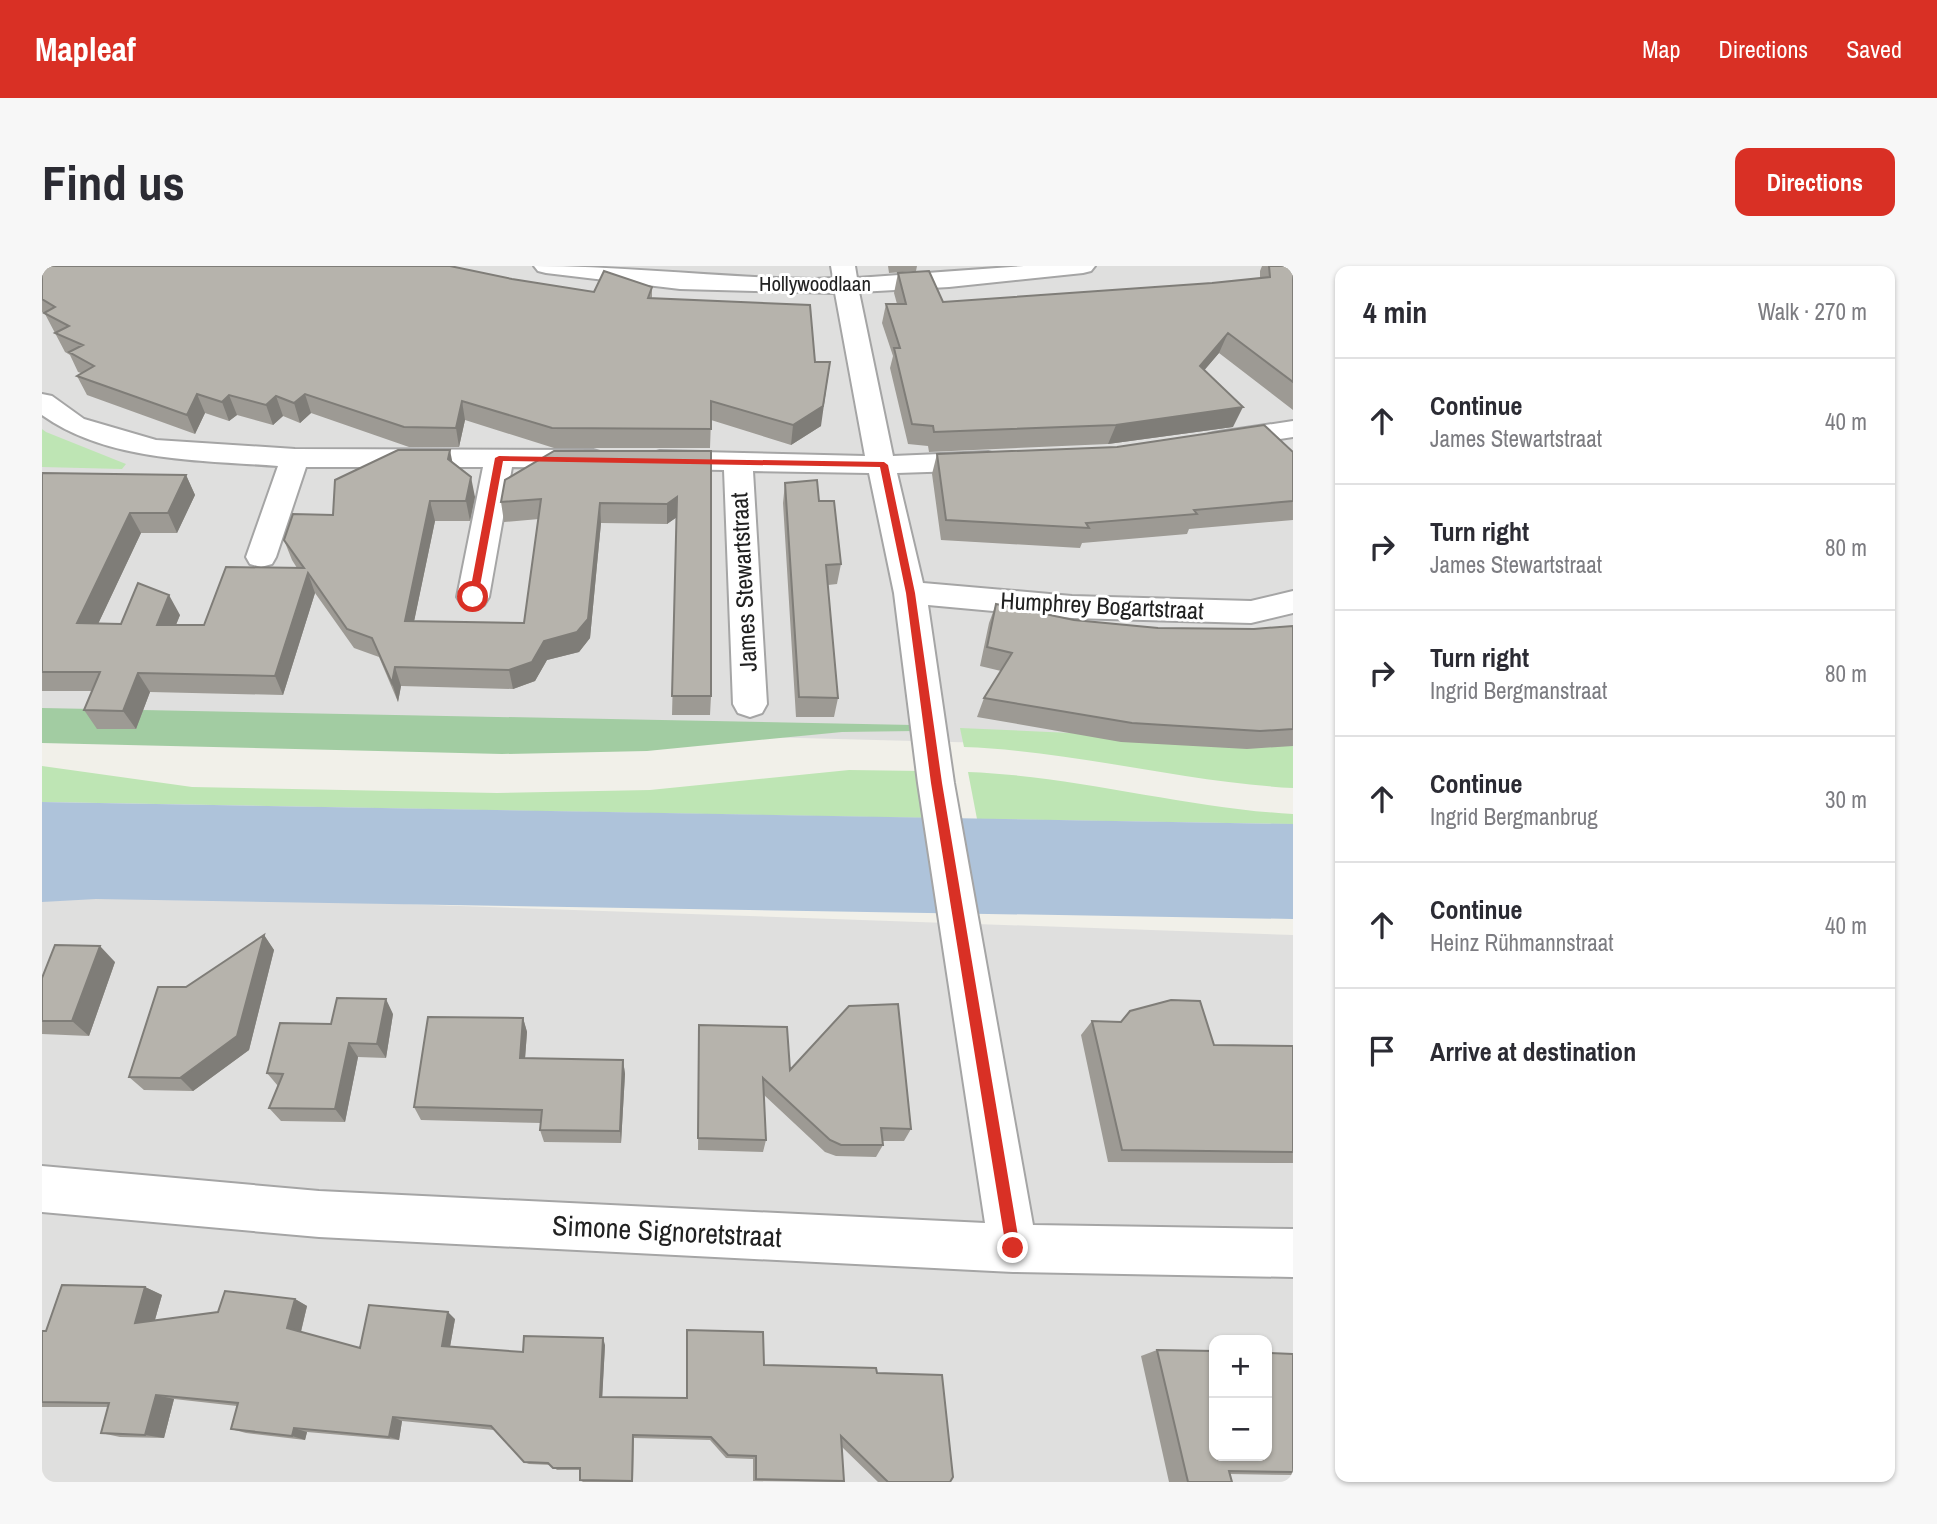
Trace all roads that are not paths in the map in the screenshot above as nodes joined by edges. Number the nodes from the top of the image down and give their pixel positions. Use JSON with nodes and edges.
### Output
{"nodes":[{"id":1,"x":546,"y":266,"type":"edge"},
{"id":2,"x":1083,"y":266,"type":"edge"},
{"id":3,"x":984,"y":273,"type":"edge"},
{"id":4,"x":845,"y":276,"type":"edge"},
{"id":5,"x":42,"y":402,"type":"edge"},
{"id":6,"x":1293,"y":429,"type":"edge"},
{"id":7,"x":1187,"y":444,"type":"edge"},
{"id":8,"x":295,"y":458,"type":"junction"},
{"id":9,"x":499,"y":458,"type":"junction"},
{"id":10,"x":738,"y":460,"type":"junction"},
{"id":11,"x":1015,"y":460,"type":"edge"},
{"id":12,"x":884,"y":465,"type":"junction"},
{"id":13,"x":261,"y":557,"type":"dead end"},
{"id":14,"x":911,"y":593,"type":"junction"},
{"id":15,"x":473,"y":597,"type":"dead end"},
{"id":16,"x":1293,"y":602,"type":"edge"},
{"id":17,"x":750,"y":704,"type":"dead end"},
{"id":18,"x":42,"y":1189,"type":"edge"},
{"id":19,"x":1013,"y":1248,"type":"junction"},
{"id":20,"x":1293,"y":1253,"type":"edge"}],
"edges":[{"from":1,"to":4,"type":"street","name":"Hollywoodlaan"},
{"from":2,"to":3,"type":"street","name":"Hollywoodlaan"},
{"from":3,"to":4,"type":"street","name":"Hollywoodlaan"},
{"from":4,"to":12,"type":"street"},
{"from":5,"to":8,"type":"street","name":"James Stewartstraat"},
{"from":6,"to":7,"type":"street"},
{"from":8,"to":9,"type":"street","name":"James Stewartstraat"},
{"from":8,"to":13,"type":"street"},
{"from":9,"to":10,"type":"street","name":"James Stewartstraat"},
{"from":9,"to":15,"type":"street"},
{"from":10,"to":12,"type":"street","name":"James Stewartstraat"},
{"from":10,"to":17,"type":"street","name":"James Stewartstraat"},
{"from":11,"to":12,"type":"street","name":"James Stewartstraat"},
{"from":12,"to":14,"type":"street"},
{"from":14,"to":16,"type":"street","name":"Humphrey Bogartstraat"},
{"from":14,"to":19,"type":"street"},
{"from":18,"to":19,"type":"street","name":"Simone Signoretstraat"},
{"from":19,"to":20,"type":"street","name":"Simone Signoretstraat"}]}
